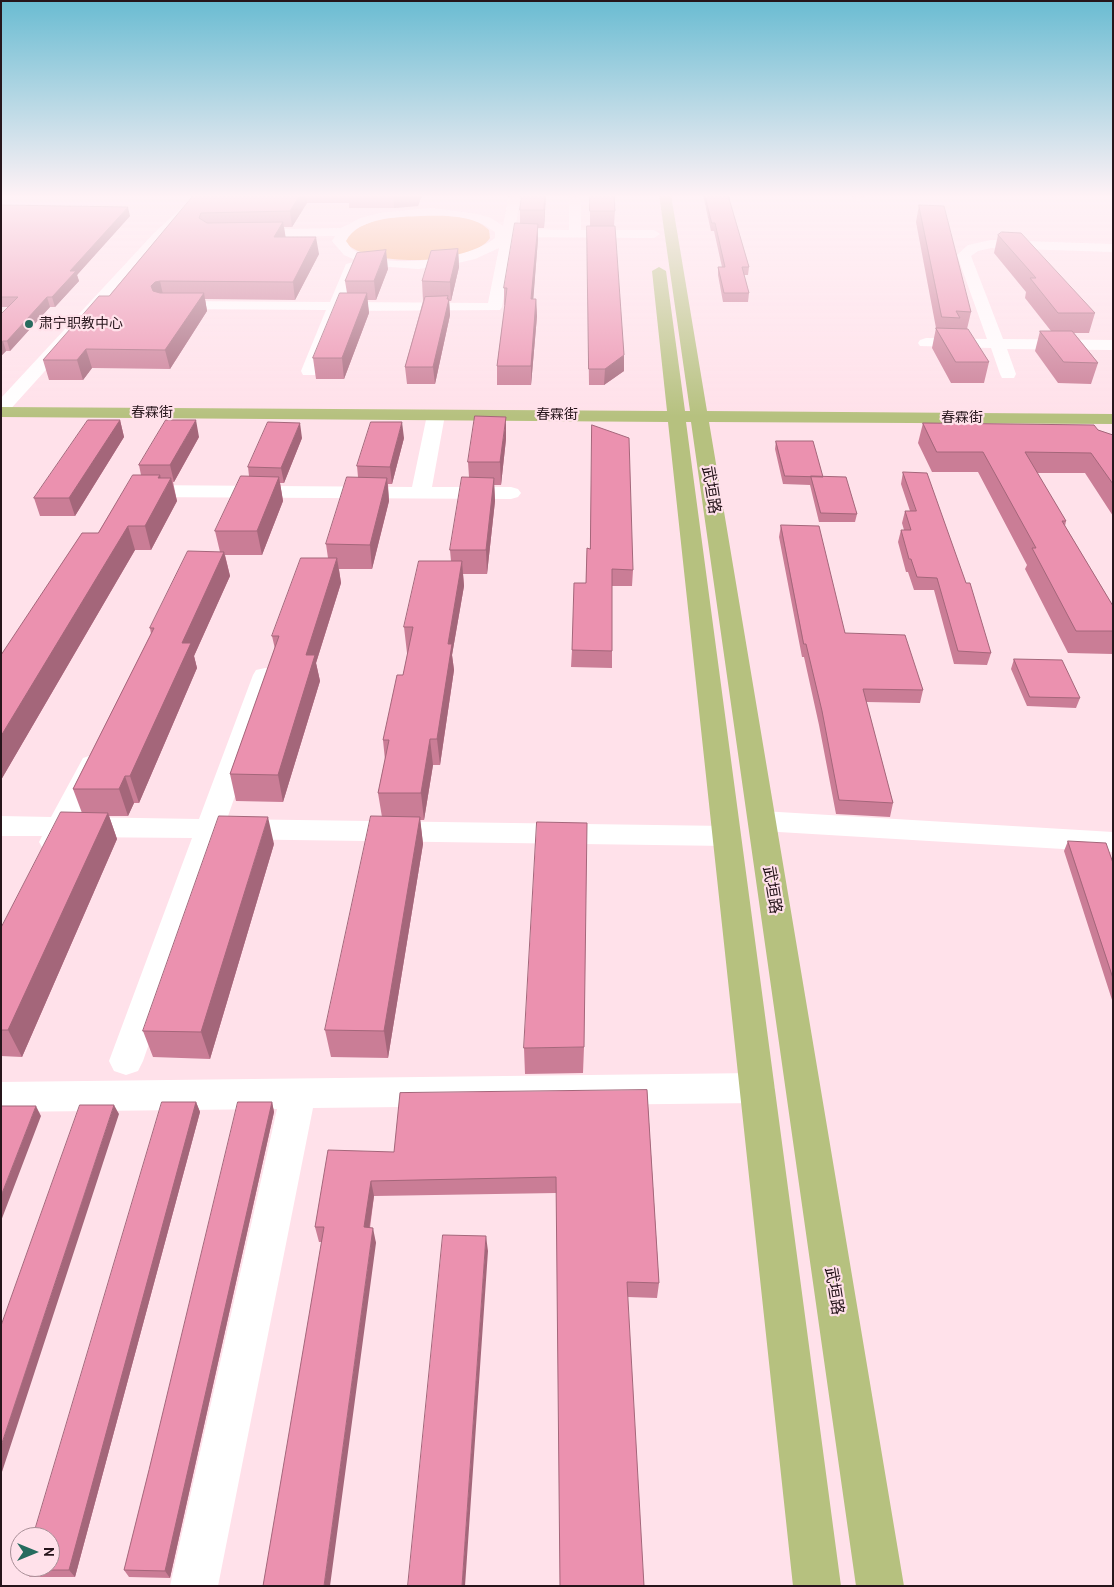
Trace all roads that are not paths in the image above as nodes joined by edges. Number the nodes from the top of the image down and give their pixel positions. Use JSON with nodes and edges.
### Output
{"nodes":[{"id":1,"x":128,"y":269,"type":"edge"},
{"id":2,"x":350,"y":269,"type":"edge"},
{"id":3,"x":500,"y":269,"type":"edge"},
{"id":4,"x":661,"y":269,"type":"edge"},
{"id":5,"x":673,"y":269,"type":"edge"},
{"id":6,"x":969,"y":269,"type":"edge"},
{"id":7,"x":164,"y":304,"type":"edge"},
{"id":8,"x":335,"y":306,"type":"junction"},
{"id":9,"x":926,"y":343,"type":"dead end"},
{"id":10,"x":997,"y":344,"type":"junction"},
{"id":11,"x":1113,"y":345,"type":"edge"},
{"id":12,"x":309,"y":371,"type":"dead end"},
{"id":13,"x":1008,"y":374,"type":"dead end"},
{"id":14,"x":4,"y":404,"type":"edge"},
{"id":15,"x":1113,"y":404,"type":"edge"},
{"id":16,"x":687,"y":409,"type":"junction"},
{"id":17,"x":436,"y":415,"type":"junction"},
{"id":18,"x":1113,"y":418,"type":"edge"},
{"id":19,"x":133,"y":490,"type":"edge"},
{"id":20,"x":421,"y":493,"type":"junction"},
{"id":21,"x":511,"y":494,"type":"dead end"},
{"id":22,"x":265,"y":675,"type":"edge"},
{"id":23,"x":105,"y":737,"type":"edge"},
{"id":24,"x":762,"y":821,"type":"junction"},
{"id":25,"x":1,"y":826,"type":"edge"},
{"id":26,"x":61,"y":826,"type":"junction"},
{"id":27,"x":209,"y":829,"type":"junction"},
{"id":28,"x":727,"y":836,"type":"junction"},
{"id":29,"x":1113,"y":842,"type":"edge"},
{"id":30,"x":44,"y":861,"type":"edge"},
{"id":31,"x":126,"y":1061,"type":"dead end"},
{"id":32,"x":757,"y":1088,"type":"junction"},
{"id":33,"x":298,"y":1092,"type":"junction"},
{"id":34,"x":1,"y":1097,"type":"edge"},
{"id":35,"x":194,"y":1586,"type":"edge"},
{"id":36,"x":817,"y":1586,"type":"edge"},
{"id":37,"x":880,"y":1586,"type":"edge"}],
"edges":[{"from":1,"to":14,"type":"street"},
{"from":2,"to":8,"type":"street"},
{"from":3,"to":8,"type":"street"},
{"from":4,"to":16,"type":"main road","name":"武垣路"},
{"from":5,"to":16,"type":"main road","name":"武垣路"},
{"from":6,"to":10,"type":"street"},
{"from":7,"to":8,"type":"street"},
{"from":8,"to":12,"type":"street"},
{"from":9,"to":10,"type":"street"},
{"from":10,"to":11,"type":"street"},
{"from":10,"to":13,"type":"street"},
{"from":14,"to":16,"type":"main road","name":"春霖街"},
{"from":14,"to":17,"type":"main road","name":"春霖街"},
{"from":15,"to":16,"type":"main road","name":"春霖街"},
{"from":16,"to":17,"type":"main road","name":"春霖街"},
{"from":16,"to":18,"type":"main road","name":"春霖街"},
{"from":16,"to":24,"type":"main road","name":"武垣路"},
{"from":16,"to":28,"type":"main road","name":"武垣路"},
{"from":17,"to":20,"type":"street"},
{"from":19,"to":20,"type":"street"},
{"from":20,"to":21,"type":"street"},
{"from":22,"to":27,"type":"street"},
{"from":23,"to":26,"type":"street"},
{"from":24,"to":29,"type":"street"},
{"from":24,"to":37,"type":"main road","name":"武垣路"},
{"from":25,"to":26,"type":"street"},
{"from":26,"to":27,"type":"street"},
{"from":26,"to":30,"type":"street"},
{"from":27,"to":28,"type":"street"},
{"from":27,"to":31,"type":"street"},
{"from":28,"to":32,"type":"main road","name":"武垣路"},
{"from":32,"to":33,"type":"street"},
{"from":32,"to":36,"type":"main road","name":"武垣路"},
{"from":33,"to":34,"type":"street"},
{"from":33,"to":35,"type":"street"}]}
